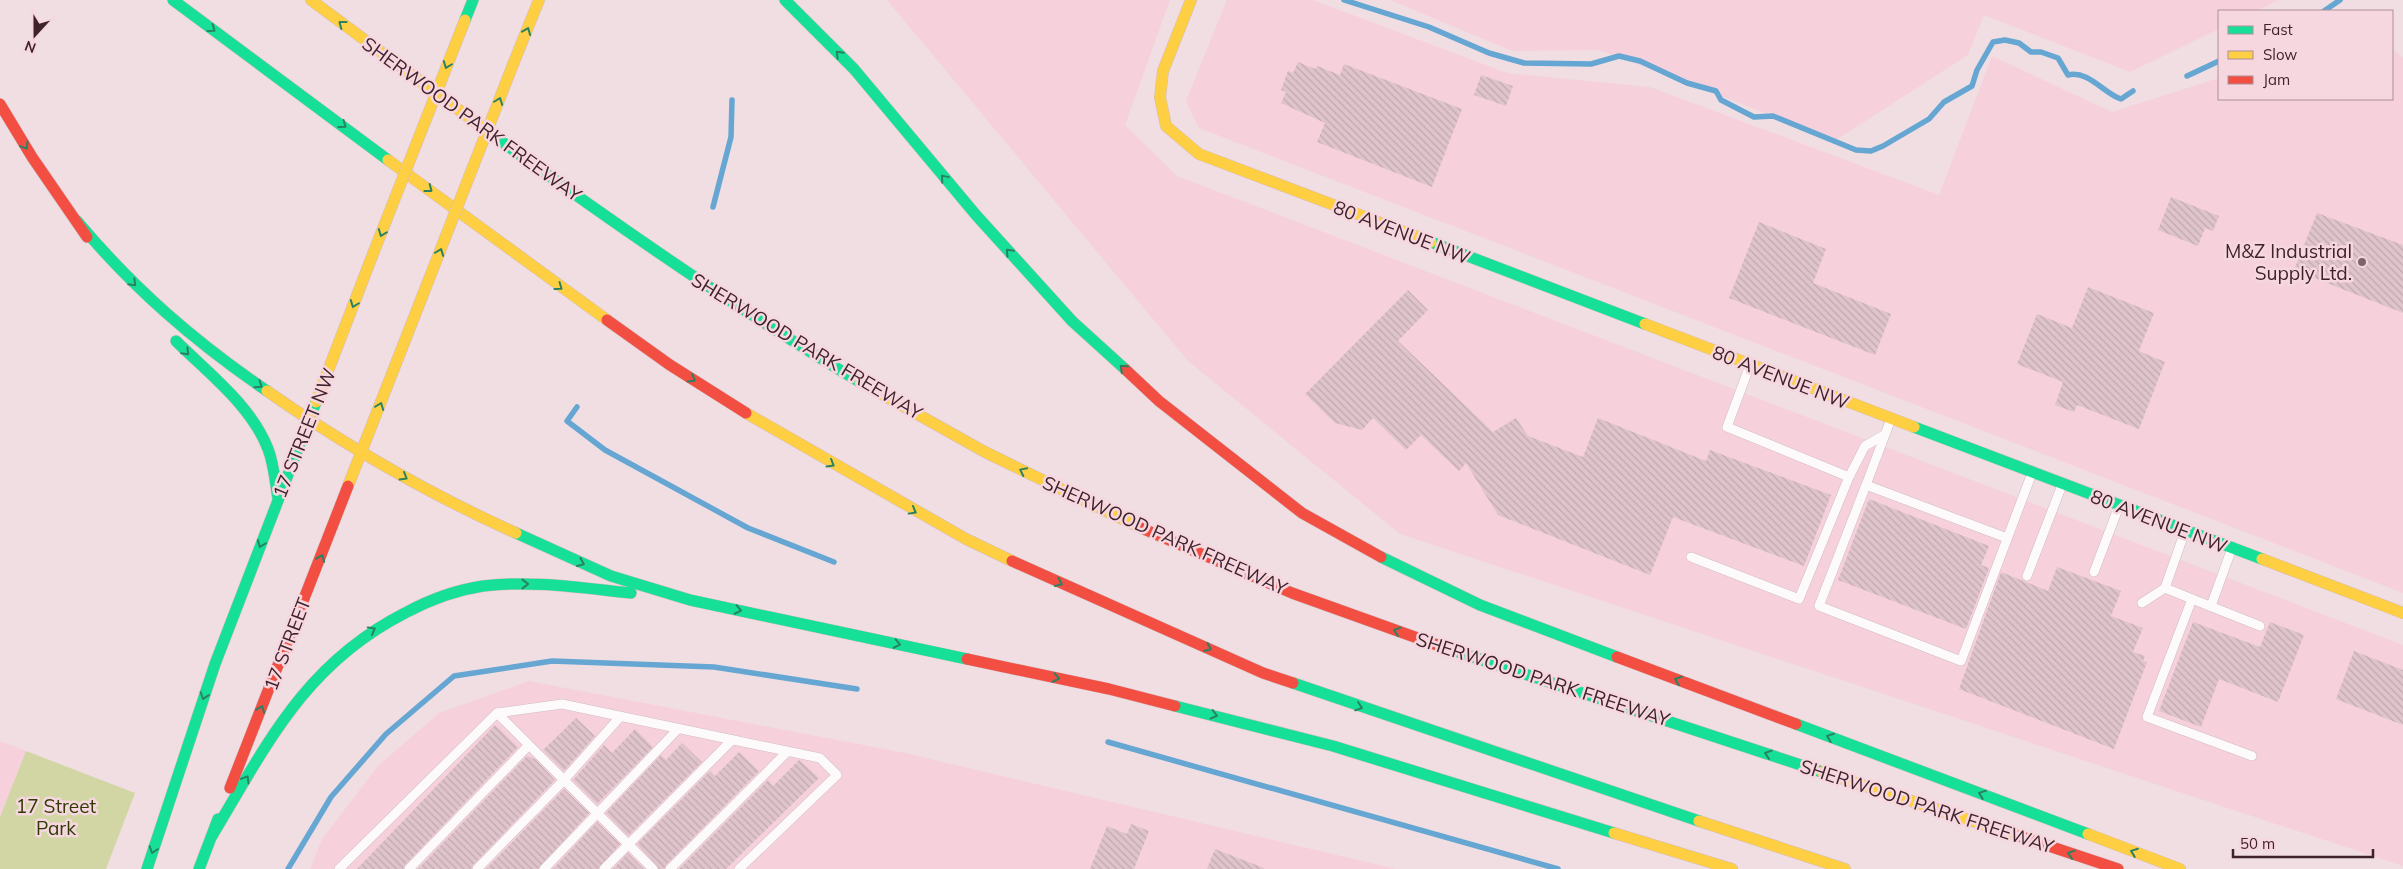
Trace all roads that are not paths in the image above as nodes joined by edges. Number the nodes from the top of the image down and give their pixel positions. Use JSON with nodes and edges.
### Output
{"nodes":[{"id":1,"x":173,"y":0,"type":"edge"},
{"id":2,"x":311,"y":0,"type":"edge"},
{"id":3,"x":473,"y":0,"type":"edge"},
{"id":4,"x":539,"y":0,"type":"edge"},
{"id":5,"x":785,"y":0,"type":"edge"},
{"id":6,"x":1191,"y":0,"type":"edge"},
{"id":7,"x":0,"y":104,"type":"edge"},
{"id":8,"x":77,"y":222,"type":"junction"},
{"id":9,"x":136,"y":301,"type":"dead end"},
{"id":10,"x":170,"y":336,"type":"dead end"},
{"id":11,"x":1750,"y":365,"type":"junction"},
{"id":12,"x":1891,"y":419,"type":"junction"},
{"id":13,"x":310,"y":421,"type":"junction"},
{"id":14,"x":1884,"y":435,"type":"junction"},
{"id":15,"x":362,"y":452,"type":"junction"},
{"id":16,"x":2032,"y":473,"type":"junction"},
{"id":17,"x":1849,"y":477,"type":"junction"},
{"id":18,"x":2062,"y":484,"type":"junction"},
{"id":19,"x":1866,"y":485,"type":"junction"},
{"id":20,"x":278,"y":498,"type":"junction"},
{"id":21,"x":2119,"y":506,"type":"junction"},
{"id":22,"x":2185,"y":531,"type":"junction"},
{"id":23,"x":2007,"y":538,"type":"junction"},
{"id":24,"x":2232,"y":548,"type":"junction"},
{"id":25,"x":1690,"y":557,"type":"dead end"},
{"id":26,"x":2094,"y":572,"type":"dead end"},
{"id":27,"x":2027,"y":576,"type":"dead end"},
{"id":28,"x":2165,"y":588,"type":"junction"},
{"id":29,"x":2192,"y":599,"type":"junction"},
{"id":30,"x":690,"y":600,"type":"junction"},
{"id":31,"x":2142,"y":603,"type":"dead end"},
{"id":32,"x":2211,"y":606,"type":"junction"},
{"id":33,"x":2403,"y":613,"type":"edge"},
{"id":34,"x":2260,"y":626,"type":"dead end"},
{"id":35,"x":497,"y":714,"type":"junction"},
{"id":36,"x":620,"y":717,"type":"junction"},
{"id":37,"x":678,"y":729,"type":"junction"},
{"id":38,"x":732,"y":740,"type":"junction"},
{"id":39,"x":528,"y":746,"type":"junction"},
{"id":40,"x":787,"y":752,"type":"junction"},
{"id":41,"x":2252,"y":756,"type":"dead end"},
{"id":42,"x":564,"y":780,"type":"junction"},
{"id":43,"x":598,"y":814,"type":"junction"},
{"id":44,"x":212,"y":836,"type":"junction"},
{"id":45,"x":628,"y":844,"type":"junction"},
{"id":46,"x":147,"y":869,"type":"edge"},
{"id":47,"x":199,"y":869,"type":"edge"},
{"id":48,"x":339,"y":869,"type":"edge"},
{"id":49,"x":409,"y":869,"type":"edge"},
{"id":50,"x":476,"y":869,"type":"edge"},
{"id":51,"x":544,"y":869,"type":"edge"},
{"id":52,"x":604,"y":869,"type":"edge"},
{"id":53,"x":653,"y":869,"type":"edge"},
{"id":54,"x":670,"y":869,"type":"edge"},
{"id":55,"x":739,"y":869,"type":"edge"},
{"id":56,"x":1732,"y":869,"type":"edge"},
{"id":57,"x":1844,"y":869,"type":"edge"},
{"id":58,"x":2118,"y":869,"type":"edge"},
{"id":59,"x":2180,"y":869,"type":"edge"}],
"edges":[{"from":1,"to":57,"type":"main road","one_way":true},
{"from":58,"to":2,"type":"main road","name":"SHERWOOD PARK FREEWAY","one_way":true},
{"from":3,"to":13,"type":"main road","name":"17 STREET NW","one_way":true,"bridge":true},
{"from":15,"to":4,"type":"main road","one_way":true,"bridge":true},
{"from":59,"to":5,"type":"main road","one_way":true},
{"from":6,"to":11,"type":"main road","name":"80 AVENUE NW"},
{"from":7,"to":8,"type":"main road","one_way":true},
{"from":8,"to":9,"type":"main road"},
{"from":8,"to":13,"type":"main road","one_way":true},
{"from":10,"to":20,"type":"main road","one_way":true},
{"from":11,"to":12,"type":"main road","name":"80 AVENUE NW"},
{"from":11,"to":17,"type":"lane"},
{"from":12,"to":14,"type":"lane"},
{"from":12,"to":16,"type":"main road","name":"80 AVENUE NW"},
{"from":13,"to":15,"type":"main road"},
{"from":13,"to":20,"type":"main road","name":"17 STREET NW"},
{"from":14,"to":17,"type":"lane"},
{"from":14,"to":19,"type":"lane"},
{"from":15,"to":30,"type":"main road","one_way":true},
{"from":44,"to":15,"type":"main road","name":"17 STREET","one_way":true},
{"from":16,"to":18,"type":"main road","name":"80 AVENUE NW"},
{"from":16,"to":23,"type":"lane"},
{"from":17,"to":25,"type":"lane"},
{"from":18,"to":21,"type":"main road","name":"80 AVENUE NW"},
{"from":18,"to":27,"type":"lane"},
{"from":19,"to":23,"type":"lane"},
{"from":19,"to":23,"type":"lane"},
{"from":20,"to":46,"type":"main road","name":"17 STREET NW","one_way":true},
{"from":21,"to":22,"type":"main road","name":"80 AVENUE NW"},
{"from":21,"to":26,"type":"lane"},
{"from":22,"to":24,"type":"main road","name":"80 AVENUE NW"},
{"from":22,"to":28,"type":"lane"},
{"from":24,"to":32,"type":"lane"},
{"from":24,"to":33,"type":"main road","name":"80 AVENUE NW"},
{"from":28,"to":29,"type":"lane"},
{"from":28,"to":31,"type":"lane"},
{"from":29,"to":32,"type":"lane"},
{"from":29,"to":41,"type":"lane"},
{"from":44,"to":30,"type":"main road","one_way":true},
{"from":30,"to":56,"type":"main road","one_way":true},
{"from":32,"to":34,"type":"lane"},
{"from":35,"to":36,"type":"lane"},
{"from":35,"to":39,"type":"lane"},
{"from":35,"to":48,"type":"lane"},
{"from":36,"to":37,"type":"lane"},
{"from":36,"to":42,"type":"lane"},
{"from":37,"to":38,"type":"lane"},
{"from":37,"to":43,"type":"lane"},
{"from":38,"to":40,"type":"lane"},
{"from":38,"to":45,"type":"lane"},
{"from":39,"to":42,"type":"lane"},
{"from":39,"to":49,"type":"lane"},
{"from":40,"to":54,"type":"lane"},
{"from":40,"to":55,"type":"lane"},
{"from":42,"to":43,"type":"lane"},
{"from":42,"to":50,"type":"lane"},
{"from":43,"to":45,"type":"lane"},
{"from":43,"to":51,"type":"lane"},
{"from":44,"to":47,"type":"main road"},
{"from":45,"to":52,"type":"lane"},
{"from":45,"to":53,"type":"lane"}]}
